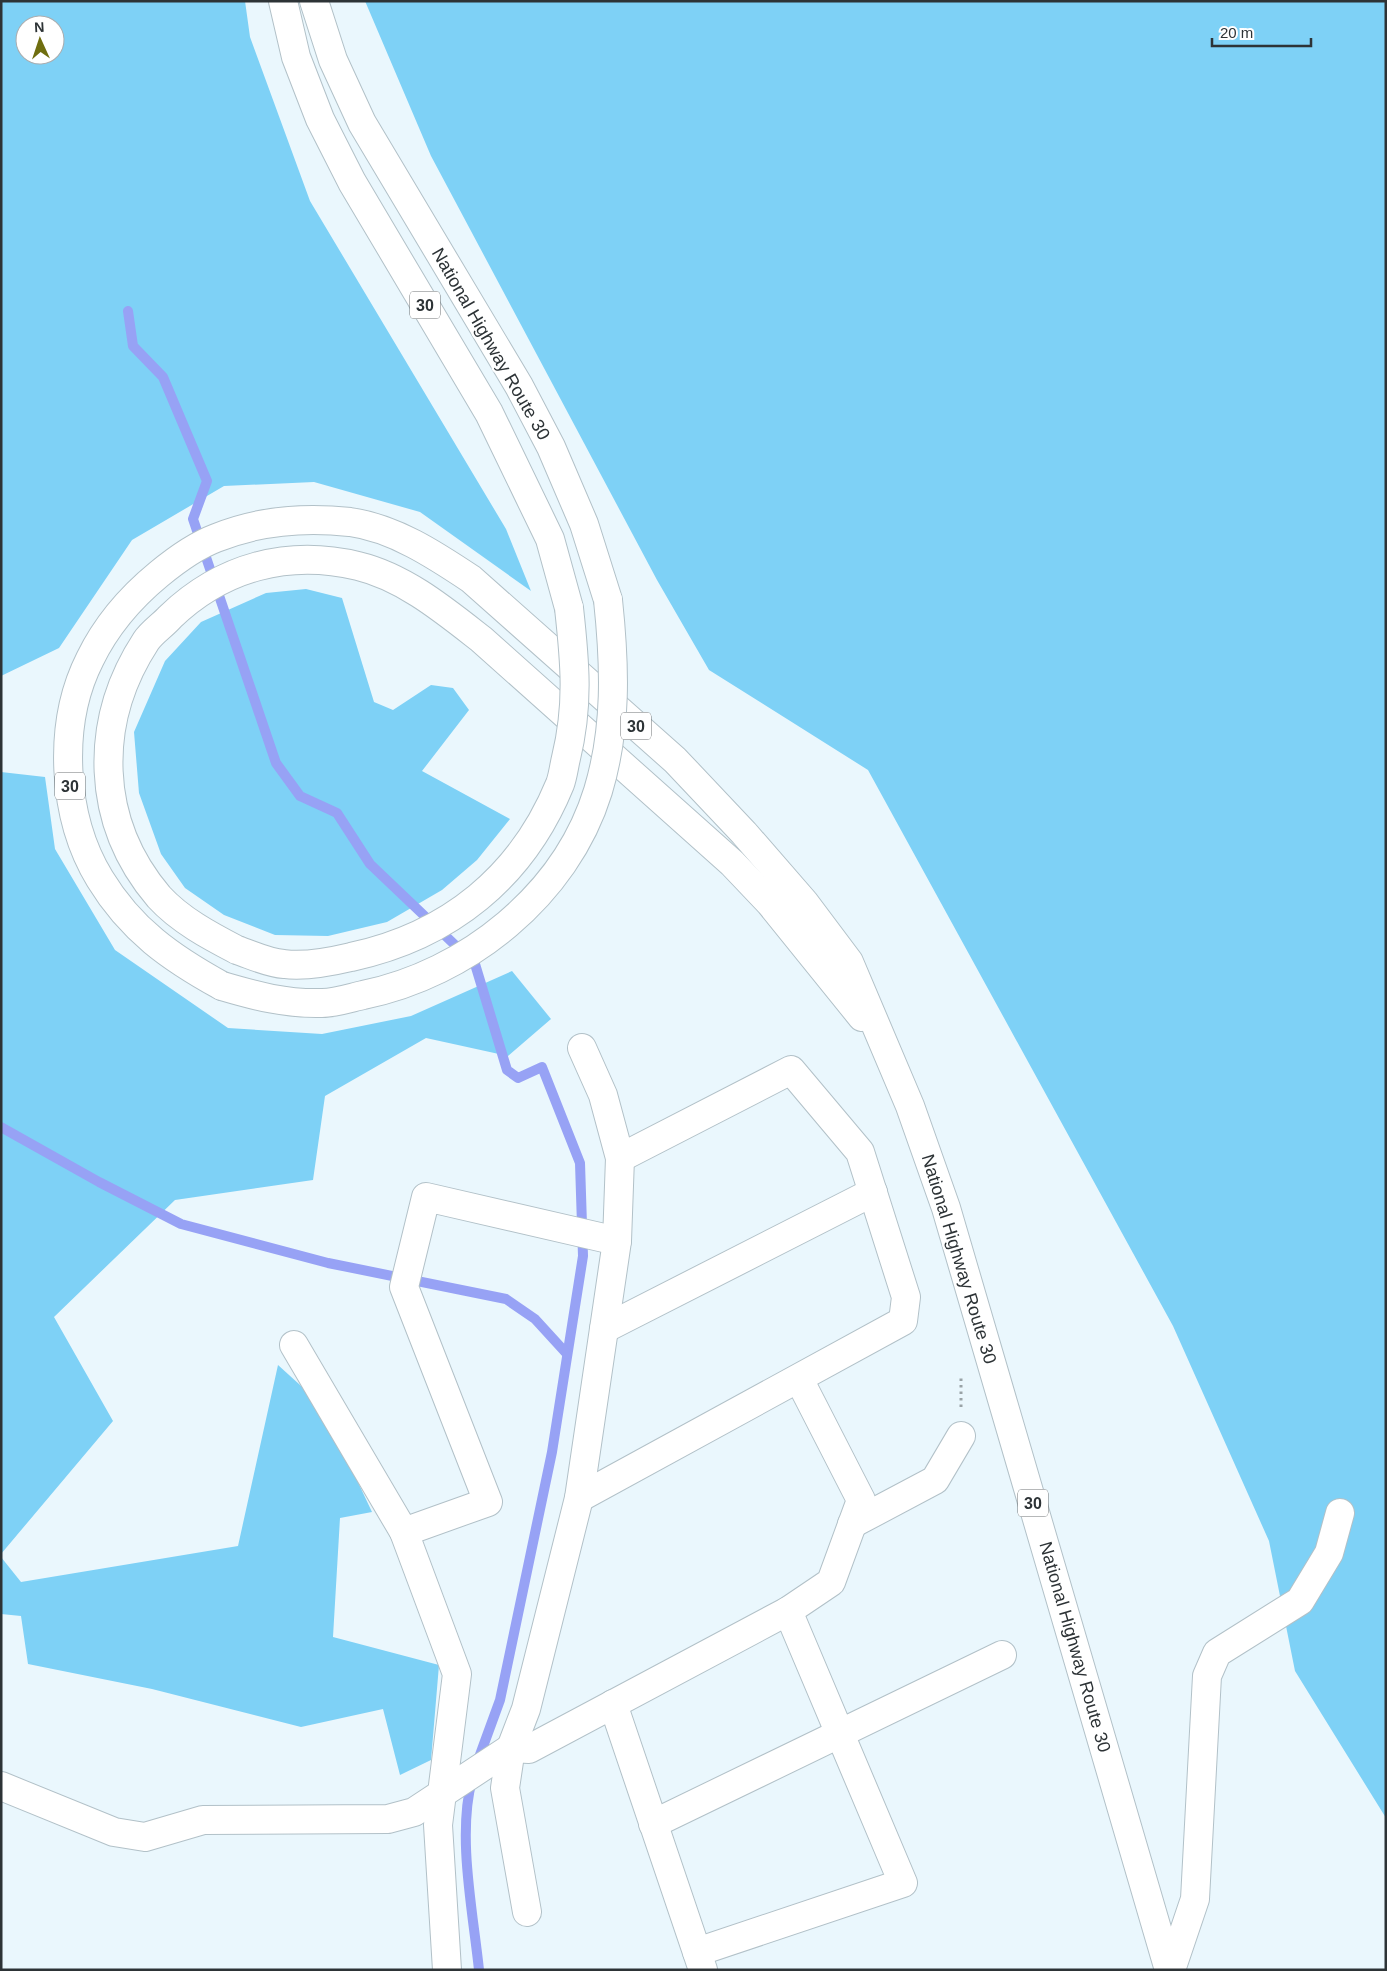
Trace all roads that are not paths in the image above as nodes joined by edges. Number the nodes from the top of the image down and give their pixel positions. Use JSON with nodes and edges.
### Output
{"nodes":[{"id":1,"x":283,"y":1,"type":"edge"},
{"id":2,"x":314,"y":1,"type":"edge"},
{"id":3,"x":882,"y":1041,"type":"junction"},
{"id":4,"x":582,"y":1048,"type":"dead end"},
{"id":5,"x":620,"y":1158,"type":"junction"},
{"id":6,"x":873,"y":1192,"type":"junction"},
{"id":7,"x":607,"y":1239,"type":"junction"},
{"id":8,"x":604,"y":1329,"type":"junction"},
{"id":9,"x":294,"y":1344,"type":"dead end"},
{"id":10,"x":799,"y":1378,"type":"junction"},
{"id":11,"x":961,"y":1436,"type":"road end"},
{"id":12,"x":579,"y":1498,"type":"junction"},
{"id":13,"x":1340,"y":1513,"type":"dead end"},
{"id":14,"x":852,"y":1524,"type":"junction"},
{"id":15,"x":404,"y":1532,"type":"junction"},
{"id":16,"x":788,"y":1611,"type":"junction"},
{"id":17,"x":1002,"y":1655,"type":"dead end"},
{"id":18,"x":613,"y":1704,"type":"junction"},
{"id":19,"x":839,"y":1732,"type":"junction"},
{"id":20,"x":511,"y":1748,"type":"junction"},
{"id":21,"x":1,"y":1786,"type":"edge"},
{"id":22,"x":451,"y":1788,"type":"junction"},
{"id":23,"x":654,"y":1824,"type":"junction"},
{"id":24,"x":527,"y":1912,"type":"dead end"},
{"id":25,"x":700,"y":1961,"type":"edge"},
{"id":26,"x":447,"y":1970,"type":"edge"},
{"id":27,"x":1170,"y":1970,"type":"edge"}],
"edges":[{"from":1,"to":3,"type":"main road","name":"National Highway Route 30","number":"30","bridge":true},
{"from":2,"to":3,"type":"main road","name":"National Highway Route 30","number":"30","bridge":true},
{"from":3,"to":27,"type":"main road","name":"National Highway Route 30","number":"30"},
{"from":4,"to":5,"type":"main road"},
{"from":5,"to":6,"type":"main road"},
{"from":5,"to":7,"type":"main road"},
{"from":6,"to":8,"type":"main road"},
{"from":6,"to":10,"type":"main road"},
{"from":7,"to":8,"type":"main road"},
{"from":7,"to":15,"type":"main road"},
{"from":8,"to":12,"type":"main road"},
{"from":9,"to":15,"type":"main road"},
{"from":10,"to":12,"type":"main road"},
{"from":10,"to":14,"type":"main road"},
{"from":11,"to":14,"type":"main road"},
{"from":12,"to":20,"type":"main road"},
{"from":13,"to":27,"type":"main road"},
{"from":14,"to":16,"type":"main road"},
{"from":15,"to":22,"type":"main road"},
{"from":16,"to":18,"type":"main road"},
{"from":16,"to":19,"type":"main road"},
{"from":17,"to":19,"type":"main road"},
{"from":18,"to":20,"type":"main road"},
{"from":18,"to":23,"type":"main road"},
{"from":19,"to":23,"type":"main road"},
{"from":19,"to":25,"type":"main road"},
{"from":20,"to":22,"type":"main road"},
{"from":20,"to":24,"type":"main road"},
{"from":21,"to":22,"type":"main road"},
{"from":22,"to":26,"type":"main road"},
{"from":23,"to":25,"type":"main road"}]}
